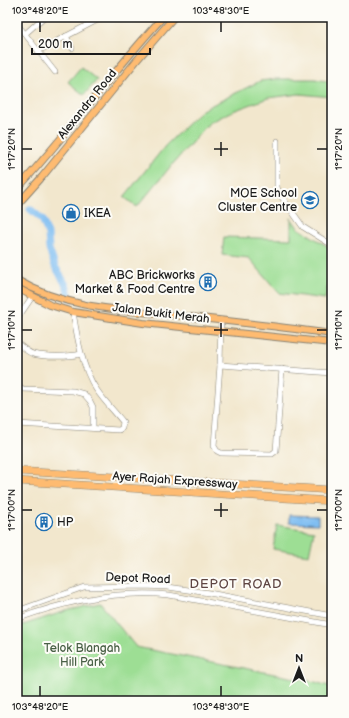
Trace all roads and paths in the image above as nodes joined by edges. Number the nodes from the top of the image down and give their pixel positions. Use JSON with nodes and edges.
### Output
{"nodes":[{"id":1,"x":44,"y":17,"type":"edge"},
{"id":2,"x":103,"y":17,"type":"edge"},
{"id":3,"x":163,"y":17,"type":"edge"},
{"id":4,"x":174,"y":17,"type":"edge"},
{"id":5,"x":17,"y":24,"type":"edge"},
{"id":6,"x":25,"y":34,"type":"junction"},
{"id":7,"x":66,"y":36,"type":"junction"},
{"id":8,"x":72,"y":48,"type":"dead end"},
{"id":9,"x":38,"y":50,"type":"junction"},
{"id":10,"x":56,"y":72,"type":"dead end"},
{"id":11,"x":277,"y":142,"type":"dead end"},
{"id":12,"x":17,"y":189,"type":"edge"},
{"id":13,"x":18,"y":203,"type":"edge"},
{"id":14,"x":332,"y":246,"type":"edge"},
{"id":15,"x":17,"y":280,"type":"edge"},
{"id":16,"x":17,"y":288,"type":"edge"},
{"id":17,"x":30,"y":296,"type":"junction"},
{"id":18,"x":120,"y":310,"type":"junction"},
{"id":19,"x":73,"y":312,"type":"junction"},
{"id":20,"x":17,"y":315,"type":"edge"},
{"id":21,"x":17,"y":319,"type":"edge"},
{"id":22,"x":119,"y":319,"type":"junction"},
{"id":23,"x":221,"y":320,"type":"junction"},
{"id":24,"x":262,"y":325,"type":"junction"},
{"id":25,"x":221,"y":331,"type":"junction"},
{"id":26,"x":332,"y":334,"type":"edge"},
{"id":27,"x":273,"y":337,"type":"junction"},
{"id":28,"x":17,"y":343,"type":"edge"},
{"id":29,"x":332,"y":343,"type":"edge"},
{"id":30,"x":81,"y":354,"type":"junction"},
{"id":31,"x":220,"y":365,"type":"junction"},
{"id":32,"x":282,"y":369,"type":"junction"},
{"id":33,"x":332,"y":372,"type":"edge"},
{"id":34,"x":17,"y":385,"type":"edge"},
{"id":35,"x":17,"y":424,"type":"edge"},
{"id":36,"x":93,"y":428,"type":"junction"},
{"id":37,"x":17,"y":471,"type":"edge"},
{"id":38,"x":17,"y":481,"type":"edge"},
{"id":39,"x":332,"y":490,"type":"edge"},
{"id":40,"x":332,"y":501,"type":"edge"},
{"id":41,"x":17,"y":611,"type":"edge"},
{"id":42,"x":332,"y":616,"type":"edge"},
{"id":43,"x":17,"y":619,"type":"edge"},
{"id":44,"x":332,"y":624,"type":"edge"}],
"edges":[{"from":1,"to":6,"type":"street"},
{"from":2,"to":7,"type":"street"},
{"from":3,"to":12,"type":"main road","name":"Alexandra Road"},
{"from":4,"to":13,"type":"main road","name":"Alexandra Road"},
{"from":5,"to":6,"type":"street"},
{"from":6,"to":9,"type":"street"},
{"from":7,"to":8,"type":"street"},
{"from":7,"to":9,"type":"street"},
{"from":9,"to":10,"type":"street"},
{"from":11,"to":14,"type":"street"},
{"from":15,"to":18,"type":"main road","name":"Jalan Bukit Merah"},
{"from":16,"to":17,"type":"main road","name":"Jalan Bukit Merah"},
{"from":17,"to":19,"type":"main road","name":"Jalan Bukit Merah"},
{"from":17,"to":20,"type":"street"},
{"from":17,"to":21,"type":"street"},
{"from":18,"to":22,"type":"main road"},
{"from":18,"to":23,"type":"main road","name":"Jalan Bukit Merah"},
{"from":19,"to":22,"type":"main road","name":"Jalan Bukit Merah"},
{"from":19,"to":30,"type":"street"},
{"from":22,"to":25,"type":"main road","name":"Jalan Bukit Merah"},
{"from":23,"to":24,"type":"main road","name":"Jalan Bukit Merah"},
{"from":23,"to":25,"type":"street"},
{"from":24,"to":26,"type":"main road","name":"Jalan Bukit Merah"},
{"from":24,"to":27,"type":"main road"},
{"from":25,"to":27,"type":"main road","name":"Jalan Bukit Merah"},
{"from":25,"to":31,"type":"street"},
{"from":27,"to":29,"type":"main road","name":"Jalan Bukit Merah"},
{"from":28,"to":30,"type":"street"},
{"from":30,"to":36,"type":"street"},
{"from":31,"to":32,"type":"street"},
{"from":31,"to":32,"type":"street"},
{"from":32,"to":33,"type":"street"},
{"from":34,"to":36,"type":"street"},
{"from":35,"to":36,"type":"street"},
{"from":37,"to":39,"type":"highway","name":"Ayer Rajah Expressway"},
{"from":38,"to":40,"type":"highway","name":"Ayer Rajah Expressway"},
{"from":41,"to":42,"type":"street","name":"Depot Road"},
{"from":43,"to":44,"type":"street","name":"Depot Road"}]}
